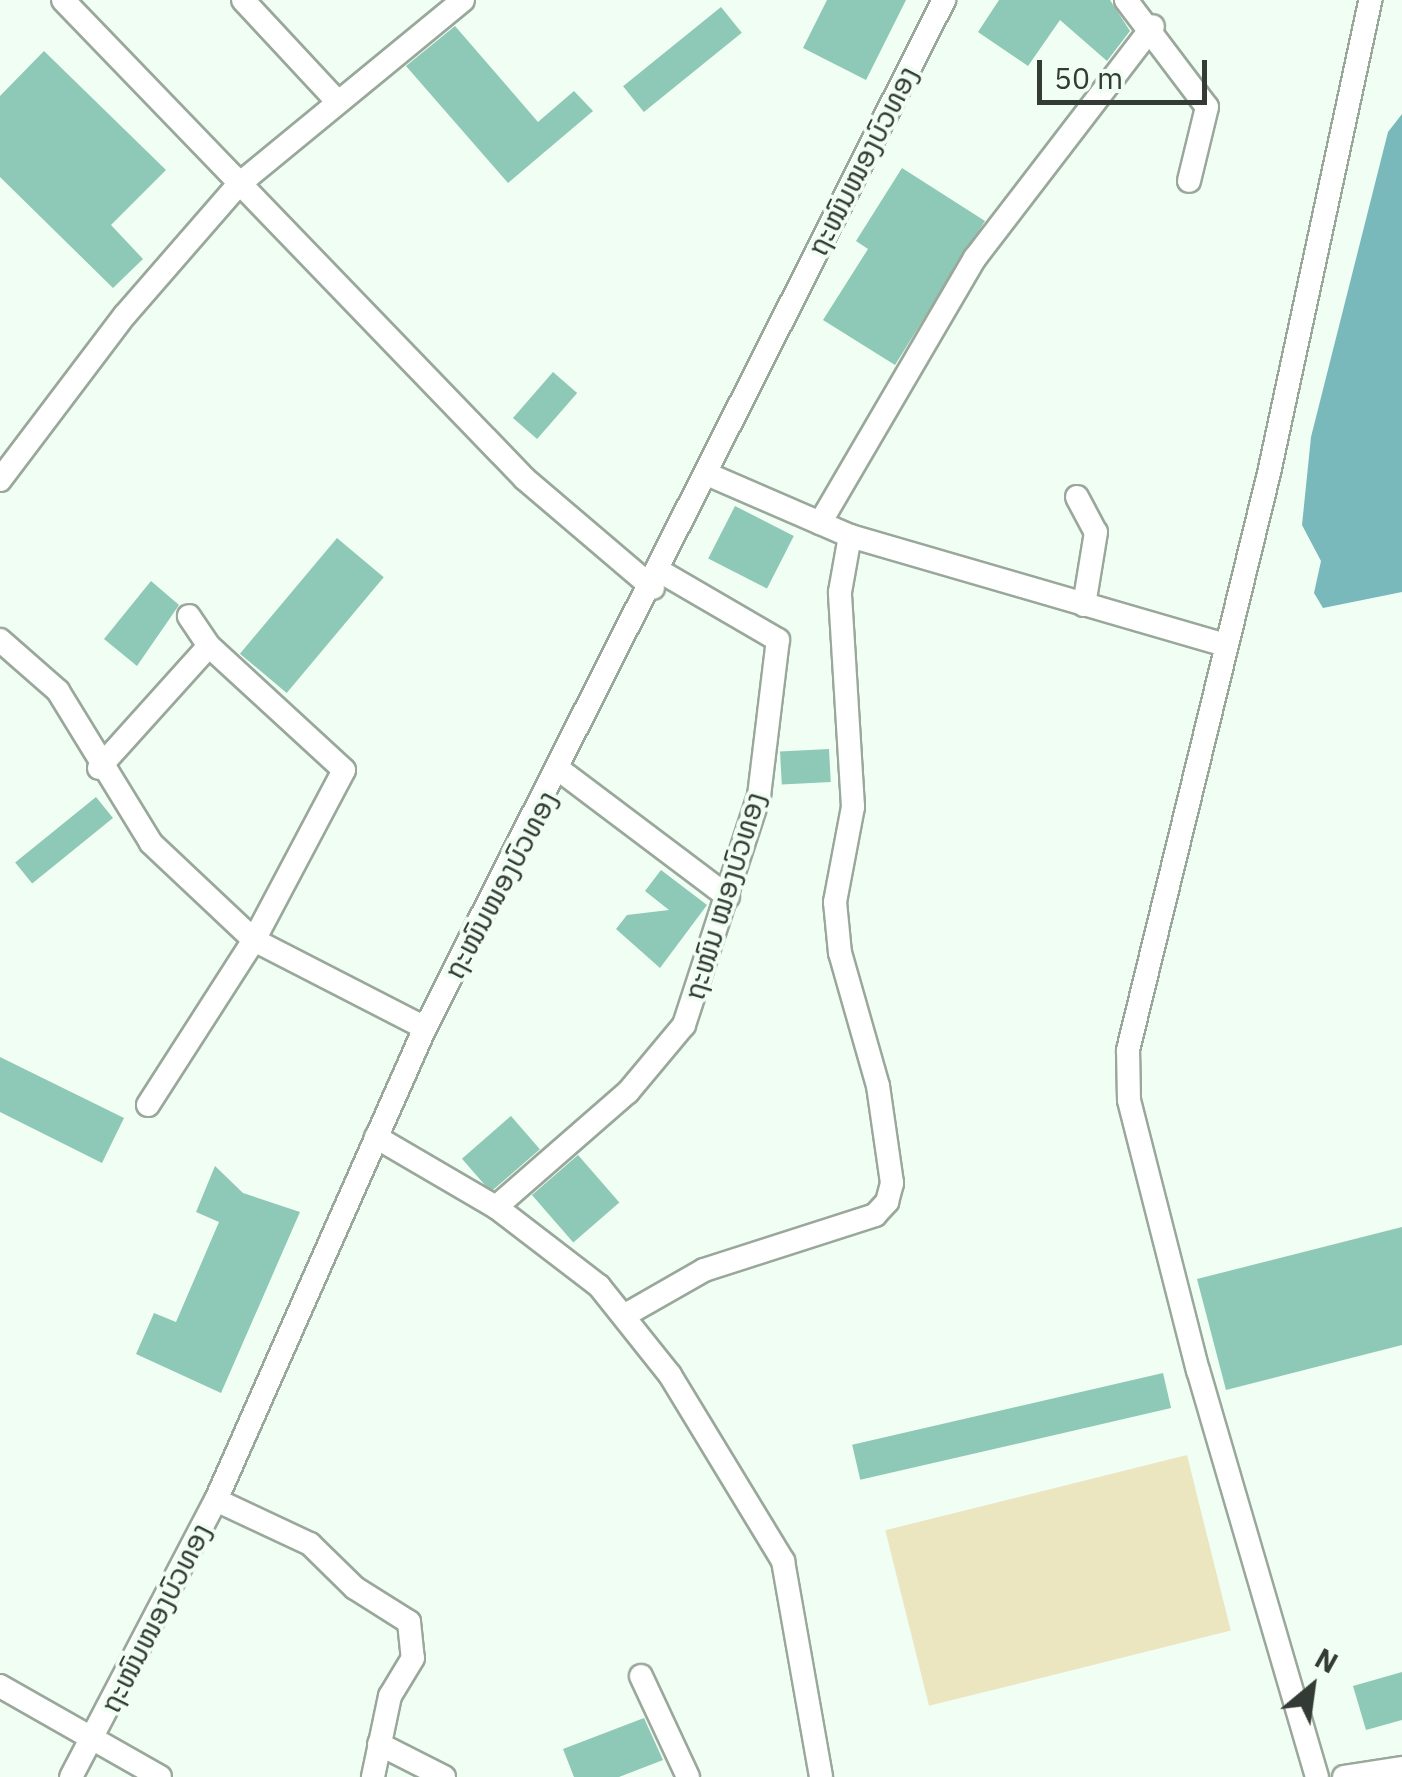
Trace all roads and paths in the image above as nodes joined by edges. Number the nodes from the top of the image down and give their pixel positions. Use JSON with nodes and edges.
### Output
{"nodes":[{"id":1,"x":63,"y":0,"type":"edge"},
{"id":2,"x":244,"y":0,"type":"edge"},
{"id":3,"x":463,"y":0,"type":"edge"},
{"id":4,"x":944,"y":0,"type":"edge"},
{"id":5,"x":1126,"y":0,"type":"edge"},
{"id":6,"x":1370,"y":0,"type":"edge"},
{"id":7,"x":1153,"y":26,"type":"junction"},
{"id":8,"x":336,"y":100,"type":"junction"},
{"id":9,"x":1189,"y":181,"type":"dead end"},
{"id":10,"x":238,"y":185,"type":"junction"},
{"id":11,"x":707,"y":474,"type":"junction"},
{"id":12,"x":0,"y":480,"type":"edge"},
{"id":13,"x":1077,"y":497,"type":"dead end"},
{"id":14,"x":820,"y":523,"type":"junction"},
{"id":15,"x":850,"y":536,"type":"junction"},
{"id":16,"x":657,"y":580,"type":"junction"},
{"id":17,"x":1084,"y":605,"type":"junction"},
{"id":18,"x":190,"y":616,"type":"dead end"},
{"id":19,"x":0,"y":640,"type":"edge"},
{"id":20,"x":1225,"y":645,"type":"junction"},
{"id":21,"x":210,"y":646,"type":"junction"},
{"id":22,"x":99,"y":768,"type":"junction"},
{"id":23,"x":562,"y":771,"type":"junction"},
{"id":24,"x":728,"y":897,"type":"junction"},
{"id":25,"x":254,"y":940,"type":"junction"},
{"id":26,"x":425,"y":1028,"type":"junction"},
{"id":27,"x":148,"y":1104,"type":"dead end"},
{"id":28,"x":376,"y":1137,"type":"junction"},
{"id":29,"x":496,"y":1207,"type":"junction"},
{"id":30,"x":626,"y":1314,"type":"junction"},
{"id":31,"x":216,"y":1500,"type":"junction"},
{"id":32,"x":641,"y":1676,"type":"dead end"},
{"id":33,"x":0,"y":1686,"type":"edge"},
{"id":34,"x":93,"y":1740,"type":"junction"},
{"id":35,"x":379,"y":1744,"type":"junction"},
{"id":36,"x":1402,"y":1768,"type":"edge"},
{"id":37,"x":71,"y":1777,"type":"edge"},
{"id":38,"x":160,"y":1777,"type":"edge"},
{"id":39,"x":374,"y":1777,"type":"edge"},
{"id":40,"x":444,"y":1777,"type":"edge"},
{"id":41,"x":688,"y":1777,"type":"edge"},
{"id":42,"x":821,"y":1777,"type":"edge"},
{"id":43,"x":1317,"y":1777,"type":"edge"},
{"id":44,"x":1344,"y":1777,"type":"edge"}],
"edges":[{"from":1,"to":10,"type":"street"},
{"from":2,"to":8,"type":"street"},
{"from":3,"to":8,"type":"street"},
{"from":4,"to":11,"type":"street","name":"ຖະໜົນໜອງບົວທອງ"},
{"from":5,"to":7,"type":"street"},
{"from":6,"to":20,"type":"street"},
{"from":7,"to":9,"type":"street"},
{"from":7,"to":14,"type":"street"},
{"from":8,"to":10,"type":"street"},
{"from":10,"to":12,"type":"street"},
{"from":10,"to":16,"type":"street"},
{"from":11,"to":14,"type":"street"},
{"from":11,"to":16,"type":"street","name":"ຖະໜົນໜອງບົວທອງ"},
{"from":13,"to":17,"type":"street"},
{"from":14,"to":15,"type":"street"},
{"from":15,"to":17,"type":"street"},
{"from":15,"to":30,"type":"street"},
{"from":16,"to":23,"type":"street","name":"ຖະໜົນໜອງບົວທອງ"},
{"from":16,"to":24,"type":"street","name":"ຖະໜົນ ໝອງບົວທອງ"},
{"from":17,"to":20,"type":"street"},
{"from":18,"to":21,"type":"street"},
{"from":19,"to":22,"type":"street"},
{"from":20,"to":43,"type":"street"},
{"from":21,"to":22,"type":"street"},
{"from":21,"to":25,"type":"street"},
{"from":22,"to":25,"type":"street"},
{"from":23,"to":24,"type":"street"},
{"from":23,"to":26,"type":"street","name":"ຖະໜົນໜອງບົວທອງ"},
{"from":24,"to":29,"type":"street","name":"ຖະໜົນ ໝອງບົວທອງ"},
{"from":25,"to":26,"type":"street"},
{"from":25,"to":27,"type":"street"},
{"from":26,"to":28,"type":"street","name":"ຖະໜົນໜອງບົວທອງ"},
{"from":28,"to":29,"type":"street"},
{"from":28,"to":31,"type":"street","name":"ຖະໜົນໜອງບົວທອງ"},
{"from":29,"to":30,"type":"street"},
{"from":30,"to":42,"type":"street"},
{"from":31,"to":34,"type":"street","name":"ຖະໜົນໜອງບົວທອງ"},
{"from":31,"to":35,"type":"street"},
{"from":32,"to":41,"type":"street"},
{"from":33,"to":34,"type":"street"},
{"from":34,"to":37,"type":"street","name":"ຖະໜົນໜອງບົວທອງ"},
{"from":34,"to":38,"type":"street"},
{"from":35,"to":39,"type":"street"},
{"from":35,"to":40,"type":"street"},
{"from":36,"to":44,"type":"street"}]}
